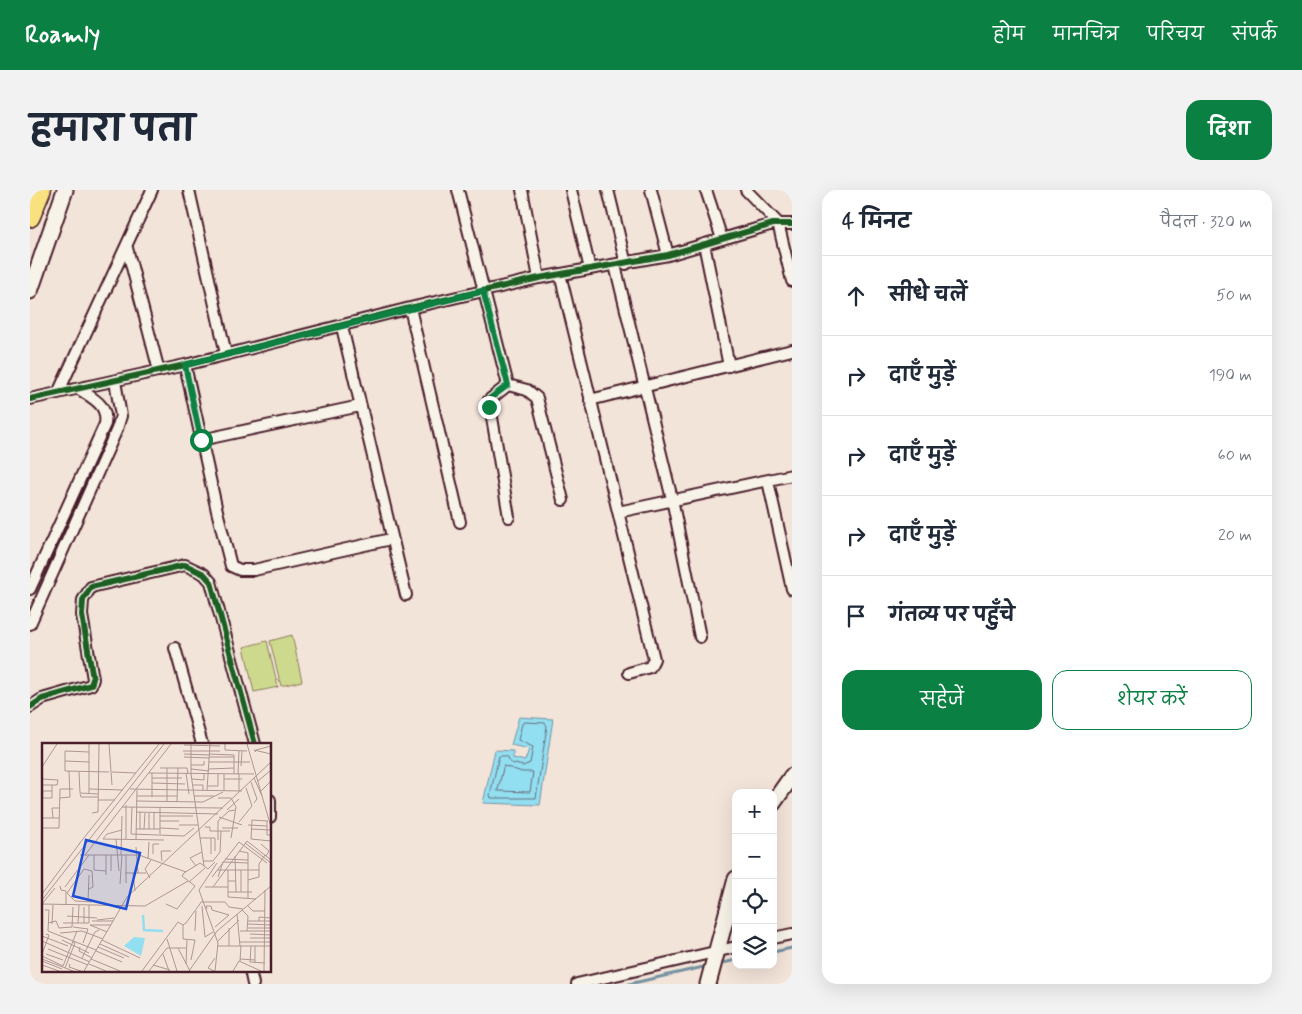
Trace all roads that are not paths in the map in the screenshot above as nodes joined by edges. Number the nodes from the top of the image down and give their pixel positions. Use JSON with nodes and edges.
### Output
{"nodes":[{"id":1,"x":41,"y":190,"type":"edge"},
{"id":2,"x":65,"y":190,"type":"edge"},
{"id":3,"x":152,"y":190,"type":"edge"},
{"id":4,"x":189,"y":190,"type":"edge"},
{"id":5,"x":458,"y":190,"type":"edge"},
{"id":6,"x":522,"y":190,"type":"edge"},
{"id":7,"x":572,"y":190,"type":"edge"},
{"id":8,"x":608,"y":190,"type":"edge"},
{"id":9,"x":651,"y":190,"type":"edge"},
{"id":10,"x":706,"y":190,"type":"edge"},
{"id":11,"x":746,"y":190,"type":"edge"},
{"id":12,"x":30,"y":217,"type":"edge"},
{"id":13,"x":778,"y":223,"type":"junction"},
{"id":14,"x":792,"y":224,"type":"edge"},
{"id":15,"x":722,"y":239,"type":"junction"},
{"id":16,"x":704,"y":244,"type":"junction"},
{"id":17,"x":127,"y":248,"type":"junction"},
{"id":18,"x":668,"y":255,"type":"junction"},
{"id":19,"x":35,"y":263,"type":"edge"},
{"id":20,"x":620,"y":264,"type":"junction"},
{"id":21,"x":590,"y":269,"type":"junction"},
{"id":22,"x":560,"y":274,"type":"junction"},
{"id":23,"x":539,"y":278,"type":"junction"},
{"id":24,"x":792,"y":281,"type":"edge"},
{"id":25,"x":30,"y":291,"type":"edge"},
{"id":26,"x":483,"y":291,"type":"junction"},
{"id":27,"x":410,"y":308,"type":"junction"},
{"id":28,"x":342,"y":327,"type":"junction"},
{"id":29,"x":792,"y":350,"type":"edge"},
{"id":30,"x":226,"y":354,"type":"junction"},
{"id":31,"x":185,"y":365,"type":"junction"},
{"id":32,"x":729,"y":366,"type":"junction"},
{"id":33,"x":159,"y":371,"type":"junction"},
{"id":34,"x":115,"y":381,"type":"junction"},
{"id":35,"x":508,"y":385,"type":"junction"},
{"id":36,"x":644,"y":387,"type":"junction"},
{"id":37,"x":79,"y":389,"type":"junction"},
{"id":38,"x":58,"y":393,"type":"junction"},
{"id":39,"x":30,"y":399,"type":"edge"},
{"id":40,"x":590,"y":400,"type":"junction"},
{"id":41,"x":120,"y":402,"type":"junction"},
{"id":42,"x":103,"y":406,"type":"junction"},
{"id":43,"x":360,"y":406,"type":"junction"},
{"id":44,"x":201,"y":440,"type":"junction"},
{"id":45,"x":792,"y":475,"type":"edge"},
{"id":46,"x":768,"y":481,"type":"junction"},
{"id":47,"x":672,"y":499,"type":"junction"},
{"id":48,"x":563,"y":500,"type":"dead end"},
{"id":49,"x":618,"y":512,"type":"junction"},
{"id":50,"x":509,"y":517,"type":"dead end"},
{"id":51,"x":460,"y":522,"type":"dead end"},
{"id":52,"x":391,"y":539,"type":"junction"},
{"id":53,"x":30,"y":589,"type":"edge"},
{"id":54,"x":792,"y":589,"type":"edge"},
{"id":55,"x":406,"y":595,"type":"dead end"},
{"id":56,"x":30,"y":624,"type":"edge"},
{"id":57,"x":700,"y":636,"type":"dead end"},
{"id":58,"x":175,"y":648,"type":"dead end"},
{"id":59,"x":629,"y":673,"type":"dead end"},
{"id":60,"x":30,"y":707,"type":"edge"},
{"id":61,"x":202,"y":743,"type":"edge"},
{"id":62,"x":255,"y":743,"type":"edge"},
{"id":63,"x":792,"y":776,"type":"edge"},
{"id":64,"x":777,"y":797,"type":"edge"},
{"id":65,"x":732,"y":894,"type":"edge"},
{"id":66,"x":792,"y":934,"type":"edge"},
{"id":67,"x":777,"y":937,"type":"edge"},
{"id":68,"x":732,"y":950,"type":"edge"},
{"id":69,"x":713,"y":967,"type":"edge"},
{"id":70,"x":577,"y":984,"type":"edge"}],
"edges":[{"from":1,"to":12,"type":"highway"},
{"from":2,"to":19,"type":"street"},
{"from":3,"to":17,"type":"street"},
{"from":4,"to":30,"type":"street"},
{"from":5,"to":26,"type":"street"},
{"from":6,"to":23,"type":"street"},
{"from":7,"to":21,"type":"street"},
{"from":8,"to":20,"type":"street"},
{"from":9,"to":18,"type":"street"},
{"from":10,"to":15,"type":"street"},
{"from":11,"to":13,"type":"street"},
{"from":13,"to":14,"type":"street"},
{"from":13,"to":15,"type":"street"},
{"from":13,"to":24,"type":"street"},
{"from":15,"to":16,"type":"street"},
{"from":16,"to":18,"type":"street"},
{"from":16,"to":32,"type":"street"},
{"from":17,"to":33,"type":"street"},
{"from":17,"to":38,"type":"street"},
{"from":18,"to":20,"type":"street"},
{"from":19,"to":25,"type":"street"},
{"from":20,"to":21,"type":"street"},
{"from":20,"to":36,"type":"street"},
{"from":21,"to":22,"type":"street"},
{"from":22,"to":23,"type":"street"},
{"from":22,"to":40,"type":"street"},
{"from":23,"to":26,"type":"street"},
{"from":26,"to":27,"type":"street"},
{"from":26,"to":35,"type":"street"},
{"from":27,"to":28,"type":"street"},
{"from":27,"to":51,"type":"street"},
{"from":28,"to":30,"type":"street"},
{"from":28,"to":43,"type":"street"},
{"from":29,"to":32,"type":"street"},
{"from":30,"to":31,"type":"street"},
{"from":31,"to":33,"type":"street"},
{"from":31,"to":44,"type":"street"},
{"from":32,"to":36,"type":"street"},
{"from":33,"to":34,"type":"street"},
{"from":34,"to":37,"type":"street"},
{"from":34,"to":41,"type":"street"},
{"from":35,"to":48,"type":"street"},
{"from":35,"to":50,"type":"street"},
{"from":36,"to":40,"type":"street"},
{"from":36,"to":47,"type":"street"},
{"from":37,"to":38,"type":"street"},
{"from":37,"to":42,"type":"street"},
{"from":38,"to":39,"type":"street"},
{"from":40,"to":49,"type":"street"},
{"from":41,"to":42,"type":"street"},
{"from":41,"to":56,"type":"street"},
{"from":42,"to":53,"type":"street"},
{"from":43,"to":44,"type":"street"},
{"from":43,"to":52,"type":"street"},
{"from":44,"to":52,"type":"street"},
{"from":45,"to":46,"type":"street"},
{"from":46,"to":47,"type":"street"},
{"from":46,"to":54,"type":"street"},
{"from":47,"to":49,"type":"street"},
{"from":47,"to":57,"type":"street"},
{"from":49,"to":59,"type":"street"},
{"from":52,"to":55,"type":"street"},
{"from":58,"to":61,"type":"street"},
{"from":60,"to":62,"type":"street"},
{"from":63,"to":64,"type":"street"},
{"from":65,"to":69,"type":"street"},
{"from":66,"to":67,"type":"street"},
{"from":68,"to":69,"type":"street"},
{"from":69,"to":70,"type":"street"}]}
